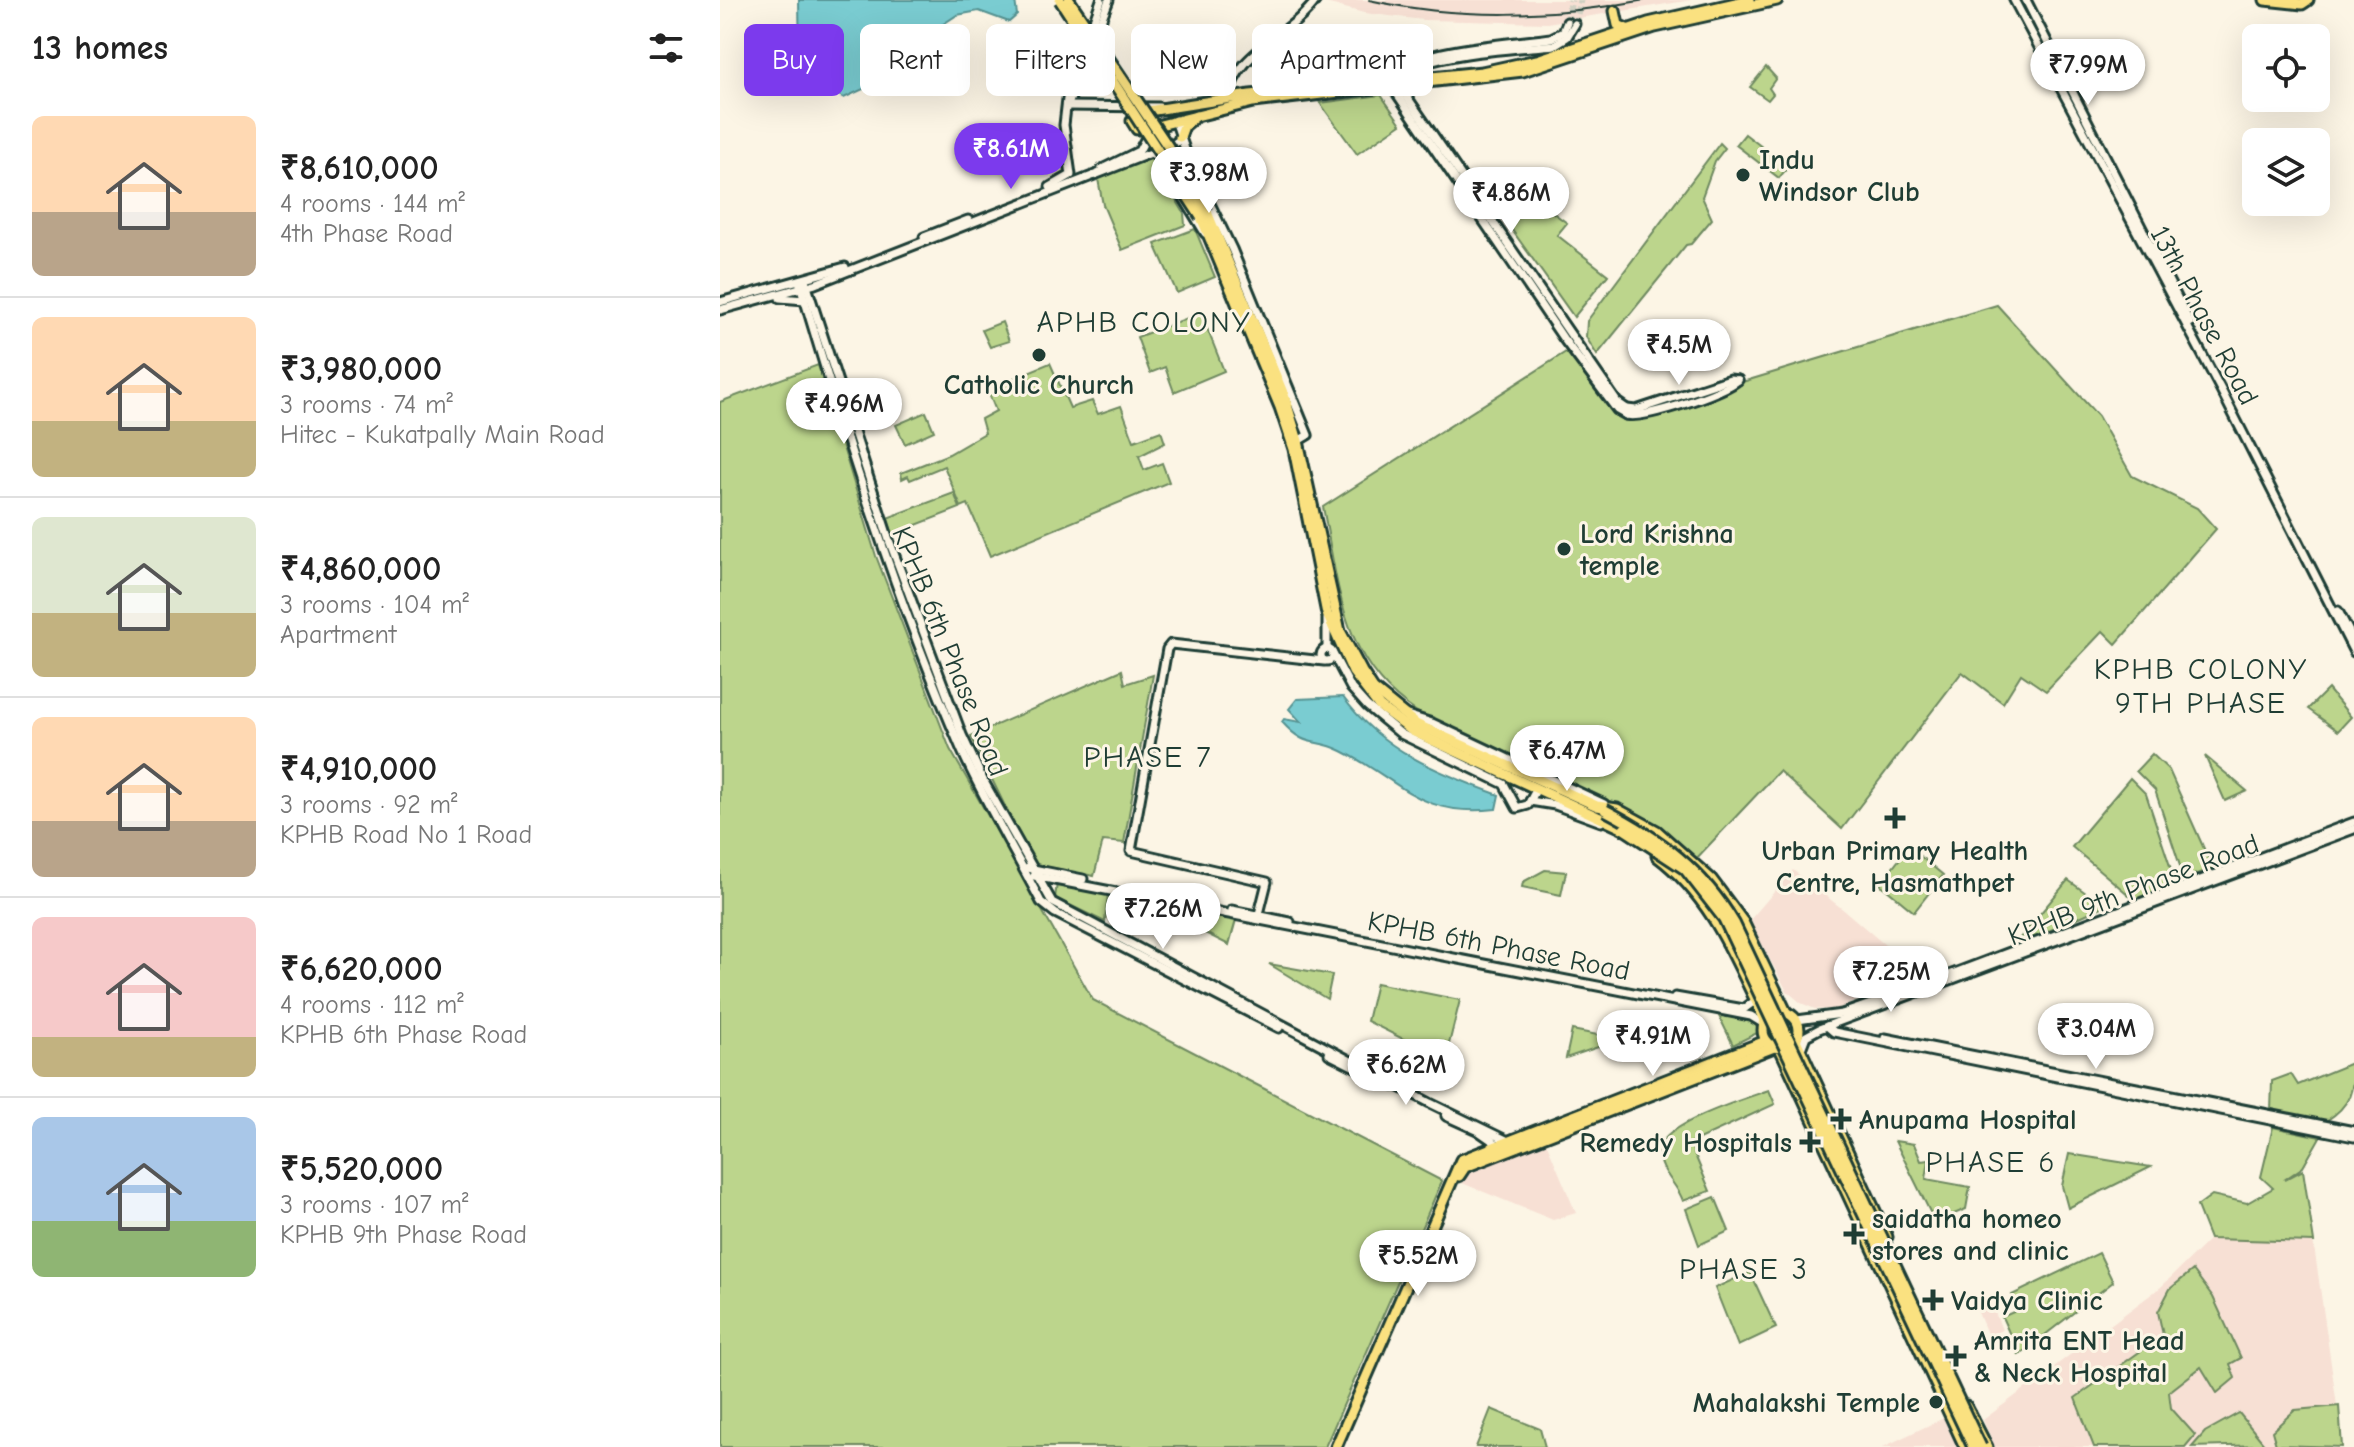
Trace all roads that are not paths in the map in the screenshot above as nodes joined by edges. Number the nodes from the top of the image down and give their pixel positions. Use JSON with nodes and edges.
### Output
{"nodes":[{"id":1,"x":1060,"y":0,"type":"edge"},
{"id":2,"x":1069,"y":0,"type":"edge"},
{"id":3,"x":1101,"y":0,"type":"edge"},
{"id":4,"x":1109,"y":0,"type":"edge"},
{"id":5,"x":1317,"y":0,"type":"edge"},
{"id":6,"x":1749,"y":0,"type":"edge"},
{"id":7,"x":1777,"y":0,"type":"edge"},
{"id":8,"x":2014,"y":0,"type":"edge"},
{"id":9,"x":2026,"y":0,"type":"edge"},
{"id":10,"x":2265,"y":0,"type":"edge"},
{"id":11,"x":2310,"y":0,"type":"edge"},
{"id":12,"x":2319,"y":0,"type":"edge"},
{"id":13,"x":1615,"y":11,"type":"dead end"},
{"id":14,"x":2034,"y":16,"type":"junction"},
{"id":15,"x":2025,"y":21,"type":"junction"},
{"id":16,"x":1571,"y":23,"type":"dead end"},
{"id":17,"x":1628,"y":30,"type":"junction"},
{"id":18,"x":1433,"y":55,"type":"edge"},
{"id":19,"x":1433,"y":79,"type":"edge"},
{"id":20,"x":1433,"y":80,"type":"edge"},
{"id":21,"x":1279,"y":96,"type":"edge"},
{"id":22,"x":1402,"y":96,"type":"edge"},
{"id":23,"x":1231,"y":101,"type":"junction"},
{"id":24,"x":1066,"y":107,"type":"junction"},
{"id":25,"x":1169,"y":107,"type":"junction"},
{"id":26,"x":1199,"y":114,"type":"junction"},
{"id":27,"x":1171,"y":121,"type":"junction"},
{"id":28,"x":1181,"y":138,"type":"junction"},
{"id":29,"x":1157,"y":155,"type":"junction"},
{"id":30,"x":1085,"y":178,"type":"junction"},
{"id":31,"x":1204,"y":214,"type":"junction"},
{"id":32,"x":1215,"y":243,"type":"junction"},
{"id":33,"x":803,"y":284,"type":"junction"},
{"id":34,"x":769,"y":297,"type":"junction"},
{"id":35,"x":805,"y":300,"type":"junction"},
{"id":36,"x":720,"y":302,"type":"edge"},
{"id":37,"x":720,"y":310,"type":"edge"},
{"id":38,"x":2185,"y":319,"type":"junction"},
{"id":39,"x":1627,"y":412,"type":"junction"},
{"id":40,"x":1298,"y":441,"type":"junction"},
{"id":41,"x":1327,"y":614,"type":"junction"},
{"id":42,"x":2354,"y":648,"type":"edge"},
{"id":43,"x":1327,"y":654,"type":"junction"},
{"id":44,"x":959,"y":736,"type":"junction"},
{"id":45,"x":1540,"y":791,"type":"junction"},
{"id":46,"x":1530,"y":801,"type":"junction"},
{"id":47,"x":1602,"y":807,"type":"junction"},
{"id":48,"x":2354,"y":822,"type":"edge"},
{"id":49,"x":1610,"y":823,"type":"junction"},
{"id":50,"x":2354,"y":829,"type":"edge"},
{"id":51,"x":1029,"y":872,"type":"junction"},
{"id":52,"x":1258,"y":917,"type":"junction"},
{"id":53,"x":1761,"y":962,"type":"junction"},
{"id":54,"x":1743,"y":971,"type":"junction"},
{"id":55,"x":1756,"y":1000,"type":"junction"},
{"id":56,"x":1786,"y":1012,"type":"junction"},
{"id":57,"x":1797,"y":1020,"type":"junction"},
{"id":58,"x":1765,"y":1022,"type":"junction"},
{"id":59,"x":1840,"y":1022,"type":"junction"},
{"id":60,"x":1827,"y":1026,"type":"junction"},
{"id":61,"x":1798,"y":1044,"type":"junction"},
{"id":62,"x":1773,"y":1045,"type":"junction"},
{"id":63,"x":2354,"y":1134,"type":"edge"},
{"id":64,"x":1502,"y":1142,"type":"junction"},
{"id":65,"x":1860,"y":1177,"type":"junction"},
{"id":66,"x":1843,"y":1184,"type":"junction"},
{"id":67,"x":1408,"y":1286,"type":"junction"},
{"id":68,"x":1338,"y":1447,"type":"edge"},
{"id":69,"x":1965,"y":1447,"type":"edge"},
{"id":70,"x":1973,"y":1447,"type":"edge"},
{"id":71,"x":1984,"y":1447,"type":"edge"}],
"edges":[{"from":1,"to":31,"type":"main road","bridge":true},
{"from":2,"to":31,"type":"main road","bridge":true},
{"from":3,"to":24,"type":"street"},
{"from":4,"to":24,"type":"street"},
{"from":5,"to":23,"type":"street"},
{"from":6,"to":17,"type":"main road"},
{"from":7,"to":20,"type":"main road"},
{"from":8,"to":15,"type":"street","name":"13th Phase Road"},
{"from":9,"to":14,"type":"street","name":"13th Phase Road"},
{"from":10,"to":11,"type":"main road"},
{"from":11,"to":12,"type":"main road"},
{"from":13,"to":17,"type":"main road"},
{"from":14,"to":15,"type":"street"},
{"from":14,"to":38,"type":"street","name":"13th Phase Road"},
{"from":15,"to":38,"type":"street","name":"13th Phase Road"},
{"from":16,"to":18,"type":"street"},
{"from":17,"to":19,"type":"main road"},
{"from":21,"to":23,"type":"main road"},
{"from":22,"to":39,"type":"street"},
{"from":23,"to":25,"type":"main road"},
{"from":23,"to":26,"type":"main road"},
{"from":24,"to":25,"type":"street"},
{"from":24,"to":33,"type":"street"},
{"from":25,"to":27,"type":"main road"},
{"from":26,"to":27,"type":"main road"},
{"from":26,"to":28,"type":"main road"},
{"from":27,"to":28,"type":"street"},
{"from":27,"to":30,"type":"street"},
{"from":28,"to":29,"type":"street"},
{"from":28,"to":40,"type":"street"},
{"from":29,"to":30,"type":"street"},
{"from":29,"to":32,"type":"street"},
{"from":30,"to":33,"type":"street"},
{"from":31,"to":32,"type":"main road"},
{"from":31,"to":40,"type":"main road"},
{"from":32,"to":41,"type":"main road"},
{"from":33,"to":34,"type":"street"},
{"from":33,"to":35,"type":"street","name":"KPHB 6th Phase Road"},
{"from":33,"to":36,"type":"street"},
{"from":33,"to":44,"type":"street","name":"KPHB 6th Phase Road"},
{"from":34,"to":35,"type":"street"},
{"from":34,"to":37,"type":"street"},
{"from":35,"to":44,"type":"street","name":"KPHB 6th Phase Road"},
{"from":38,"to":42,"type":"street","name":"13th Phase Road"},
{"from":39,"to":39,"type":"street"},
{"from":40,"to":47,"type":"main road"},
{"from":41,"to":43,"type":"street"},
{"from":41,"to":45,"type":"main road"},
{"from":43,"to":46,"type":"street"},
{"from":43,"to":52,"type":"street"},
{"from":44,"to":51,"type":"street","name":"KPHB 6th Phase Road"},
{"from":45,"to":46,"type":"street"},
{"from":45,"to":49,"type":"main road"},
{"from":46,"to":49,"type":"street"},
{"from":47,"to":53,"type":"main road"},
{"from":47,"to":71,"type":"main road","bridge":true},
{"from":48,"to":57,"type":"street","name":"KPHB 9th Phase Road"},
{"from":49,"to":54,"type":"main road"},
{"from":49,"to":70,"type":"main road","bridge":true},
{"from":50,"to":59,"type":"street","name":"KPHB 9th Phase Road"},
{"from":51,"to":52,"type":"street","name":"KPHB 6th Phase Road"},
{"from":51,"to":64,"type":"street","name":"KPHB 6th Phase Road"},
{"from":52,"to":55,"type":"street","name":"KPHB 6th Phase Road"},
{"from":52,"to":58,"type":"street","name":"KPHB 6th Phase Road"},
{"from":53,"to":54,"type":"main road"},
{"from":53,"to":56,"type":"main road"},
{"from":54,"to":55,"type":"main road"},
{"from":55,"to":58,"type":"main road"},
{"from":56,"to":57,"type":"main road"},
{"from":56,"to":58,"type":"main road"},
{"from":57,"to":61,"type":"main road"},
{"from":58,"to":62,"type":"main road"},
{"from":59,"to":60,"type":"street","name":"KPHB 9th Phase Road"},
{"from":59,"to":63,"type":"street"},
{"from":60,"to":61,"type":"street","name":"KPHB 9th Phase Road"},
{"from":60,"to":63,"type":"street"},
{"from":61,"to":62,"type":"main road"},
{"from":61,"to":65,"type":"main road"},
{"from":62,"to":64,"type":"main road"},
{"from":62,"to":66,"type":"main road"},
{"from":62,"to":67,"type":"main road"},
{"from":64,"to":67,"type":"main road"},
{"from":65,"to":66,"type":"main road"},
{"from":65,"to":71,"type":"main road"},
{"from":66,"to":69,"type":"main road"},
{"from":67,"to":68,"type":"main road"}]}
